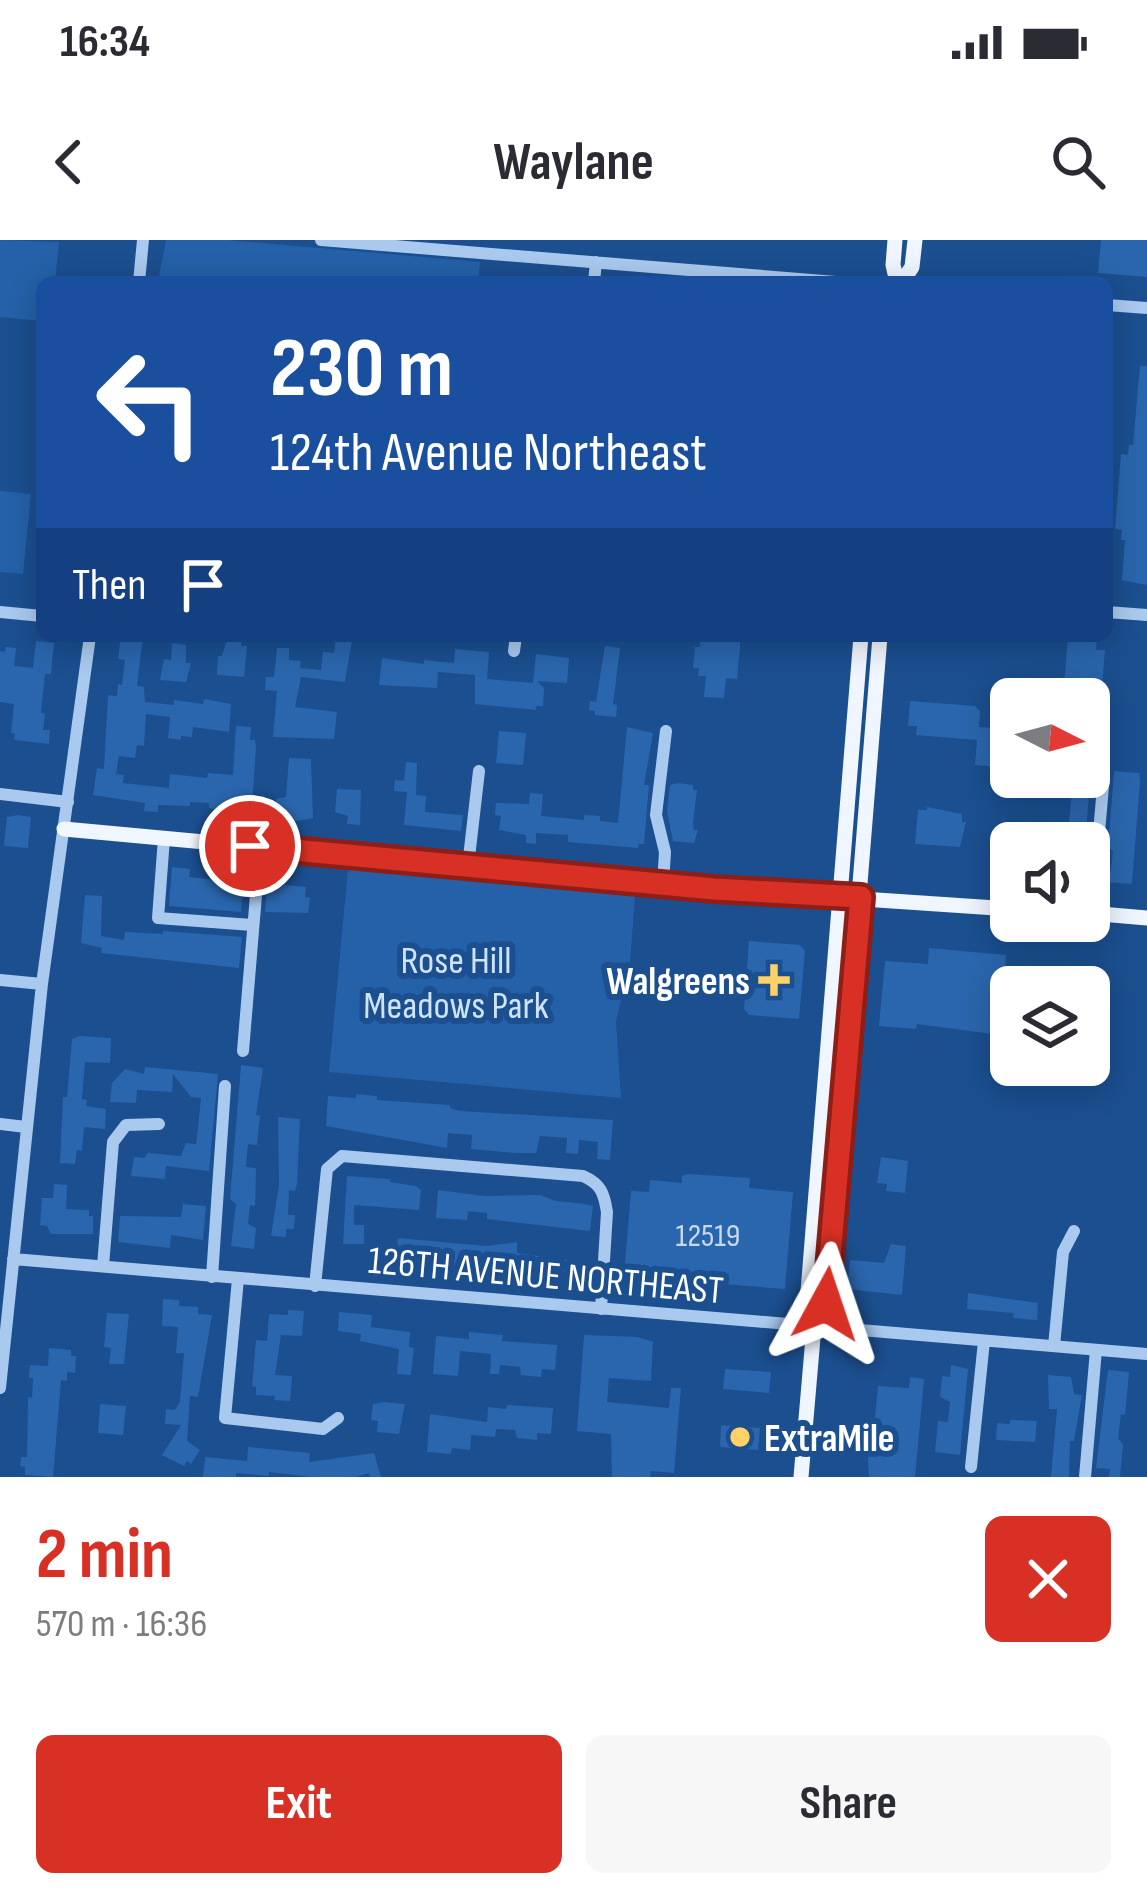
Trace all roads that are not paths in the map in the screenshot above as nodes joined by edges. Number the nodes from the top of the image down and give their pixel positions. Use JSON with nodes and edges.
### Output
{"nodes":[{"id":1,"x":143,"y":240,"type":"edge"},
{"id":2,"x":320,"y":240,"type":"edge"},
{"id":3,"x":895,"y":240,"type":"edge"},
{"id":4,"x":905,"y":240,"type":"edge"},
{"id":5,"x":914,"y":240,"type":"edge"},
{"id":6,"x":435,"y":244,"type":"edge"},
{"id":7,"x":596,"y":262,"type":"junction"},
{"id":8,"x":140,"y":276,"type":"edge"},
{"id":9,"x":595,"y":276,"type":"edge"},
{"id":10,"x":714,"y":276,"type":"edge"},
{"id":11,"x":897,"y":276,"type":"edge"},
{"id":12,"x":900,"y":276,"type":"edge"},
{"id":13,"x":904,"y":276,"type":"edge"},
{"id":14,"x":1113,"y":305,"type":"edge"},
{"id":15,"x":1147,"y":308,"type":"edge"},
{"id":16,"x":0,"y":612,"type":"edge"},
{"id":17,"x":1113,"y":612,"type":"edge"},
{"id":18,"x":36,"y":615,"type":"edge"},
{"id":19,"x":1147,"y":615,"type":"edge"},
{"id":20,"x":89,"y":642,"type":"edge"},
{"id":21,"x":515,"y":642,"type":"edge"},
{"id":22,"x":860,"y":642,"type":"edge"},
{"id":23,"x":880,"y":642,"type":"edge"},
{"id":24,"x":514,"y":651,"type":"dead end"},
{"id":25,"x":665,"y":730,"type":"dead end"},
{"id":26,"x":478,"y":772,"type":"dead end"},
{"id":27,"x":0,"y":794,"type":"edge"},
{"id":28,"x":68,"y":802,"type":"junction"},
{"id":29,"x":64,"y":829,"type":"junction"},
{"id":30,"x":164,"y":838,"type":"junction"},
{"id":31,"x":260,"y":847,"type":"junction"},
{"id":32,"x":468,"y":866,"type":"junction"},
{"id":33,"x":663,"y":884,"type":"junction"},
{"id":34,"x":838,"y":896,"type":"junction"},
{"id":35,"x":861,"y":897,"type":"junction"},
{"id":36,"x":990,"y":907,"type":"edge"},
{"id":37,"x":1110,"y":914,"type":"edge"},
{"id":38,"x":1147,"y":917,"type":"edge"},
{"id":39,"x":252,"y":925,"type":"junction"},
{"id":40,"x":0,"y":980,"type":"edge"},
{"id":41,"x":42,"y":984,"type":"junction"},
{"id":42,"x":243,"y":1051,"type":"dead end"},
{"id":43,"x":826,"y":1067,"type":"junction"},
{"id":44,"x":225,"y":1086,"type":"dead end"},
{"id":45,"x":0,"y":1124,"type":"edge"},
{"id":46,"x":159,"y":1124,"type":"dead end"},
{"id":47,"x":26,"y":1127,"type":"junction"},
{"id":48,"x":842,"y":1127,"type":"junction"},
{"id":49,"x":818,"y":1173,"type":"junction"},
{"id":50,"x":1074,"y":1231,"type":"dead end"},
{"id":51,"x":832,"y":1234,"type":"junction"},
{"id":52,"x":13,"y":1259,"type":"junction"},
{"id":53,"x":103,"y":1266,"type":"junction"},
{"id":54,"x":212,"y":1277,"type":"junction"},
{"id":55,"x":238,"y":1280,"type":"junction"},
{"id":56,"x":315,"y":1286,"type":"junction"},
{"id":57,"x":601,"y":1309,"type":"junction"},
{"id":58,"x":814,"y":1327,"type":"junction"},
{"id":59,"x":984,"y":1341,"type":"junction"},
{"id":60,"x":2,"y":1344,"type":"edge"},
{"id":61,"x":1054,"y":1346,"type":"junction"},
{"id":62,"x":1096,"y":1350,"type":"junction"},
{"id":63,"x":1147,"y":1354,"type":"edge"},
{"id":64,"x":0,"y":1388,"type":"edge"},
{"id":65,"x":338,"y":1418,"type":"dead end"},
{"id":66,"x":971,"y":1467,"type":"dead end"},
{"id":67,"x":801,"y":1477,"type":"edge"},
{"id":68,"x":1085,"y":1477,"type":"edge"}],
"edges":[{"from":1,"to":8,"type":"street"},
{"from":2,"to":6,"type":"street"},
{"from":3,"to":11,"type":"main road"},
{"from":4,"to":12,"type":"main road"},
{"from":5,"to":13,"type":"main road"},
{"from":6,"to":7,"type":"street"},
{"from":7,"to":9,"type":"street"},
{"from":7,"to":10,"type":"street"},
{"from":14,"to":15,"type":"street"},
{"from":16,"to":18,"type":"street"},
{"from":17,"to":19,"type":"street"},
{"from":20,"to":28,"type":"street"},
{"from":21,"to":24,"type":"street"},
{"from":22,"to":34,"type":"main road"},
{"from":23,"to":35,"type":"main road"},
{"from":25,"to":33,"type":"street"},
{"from":26,"to":32,"type":"street"},
{"from":27,"to":28,"type":"street"},
{"from":28,"to":29,"type":"street"},
{"from":29,"to":30,"type":"main road"},
{"from":29,"to":41,"type":"street"},
{"from":30,"to":31,"type":"main road"},
{"from":30,"to":39,"type":"street"},
{"from":31,"to":32,"type":"main road"},
{"from":31,"to":39,"type":"street"},
{"from":32,"to":33,"type":"main road"},
{"from":33,"to":34,"type":"main road"},
{"from":34,"to":35,"type":"main road"},
{"from":34,"to":43,"type":"main road"},
{"from":35,"to":36,"type":"main road"},
{"from":35,"to":48,"type":"main road"},
{"from":37,"to":38,"type":"main road"},
{"from":39,"to":42,"type":"street"},
{"from":40,"to":41,"type":"street"},
{"from":41,"to":47,"type":"street"},
{"from":43,"to":48,"type":"main road"},
{"from":43,"to":49,"type":"main road"},
{"from":44,"to":54,"type":"street"},
{"from":45,"to":47,"type":"street"},
{"from":46,"to":53,"type":"street"},
{"from":47,"to":52,"type":"street"},
{"from":48,"to":51,"type":"main road"},
{"from":49,"to":51,"type":"main road"},
{"from":49,"to":58,"type":"main road"},
{"from":50,"to":61,"type":"street"},
{"from":51,"to":58,"type":"main road"},
{"from":52,"to":53,"type":"street","name":"126TH AVENUE NORTHEAST"},
{"from":52,"to":60,"type":"street"},
{"from":53,"to":54,"type":"street","name":"126TH AVENUE NORTHEAST"},
{"from":54,"to":55,"type":"street","name":"126TH AVENUE NORTHEAST"},
{"from":55,"to":56,"type":"street","name":"126TH AVENUE NORTHEAST"},
{"from":55,"to":65,"type":"street"},
{"from":56,"to":57,"type":"street","name":"126TH AVENUE NORTHEAST"},
{"from":56,"to":57,"type":"street"},
{"from":57,"to":58,"type":"street","name":"126TH AVENUE NORTHEAST"},
{"from":58,"to":59,"type":"street","name":"126TH AVENUE NORTHEAST"},
{"from":58,"to":67,"type":"main road"},
{"from":59,"to":61,"type":"street","name":"126TH AVENUE NORTHEAST"},
{"from":59,"to":66,"type":"street"},
{"from":60,"to":64,"type":"street"},
{"from":61,"to":62,"type":"street","name":"126TH AVENUE NORTHEAST"},
{"from":62,"to":63,"type":"street","name":"126TH AVENUE NORTHEAST"},
{"from":62,"to":68,"type":"street"}]}
